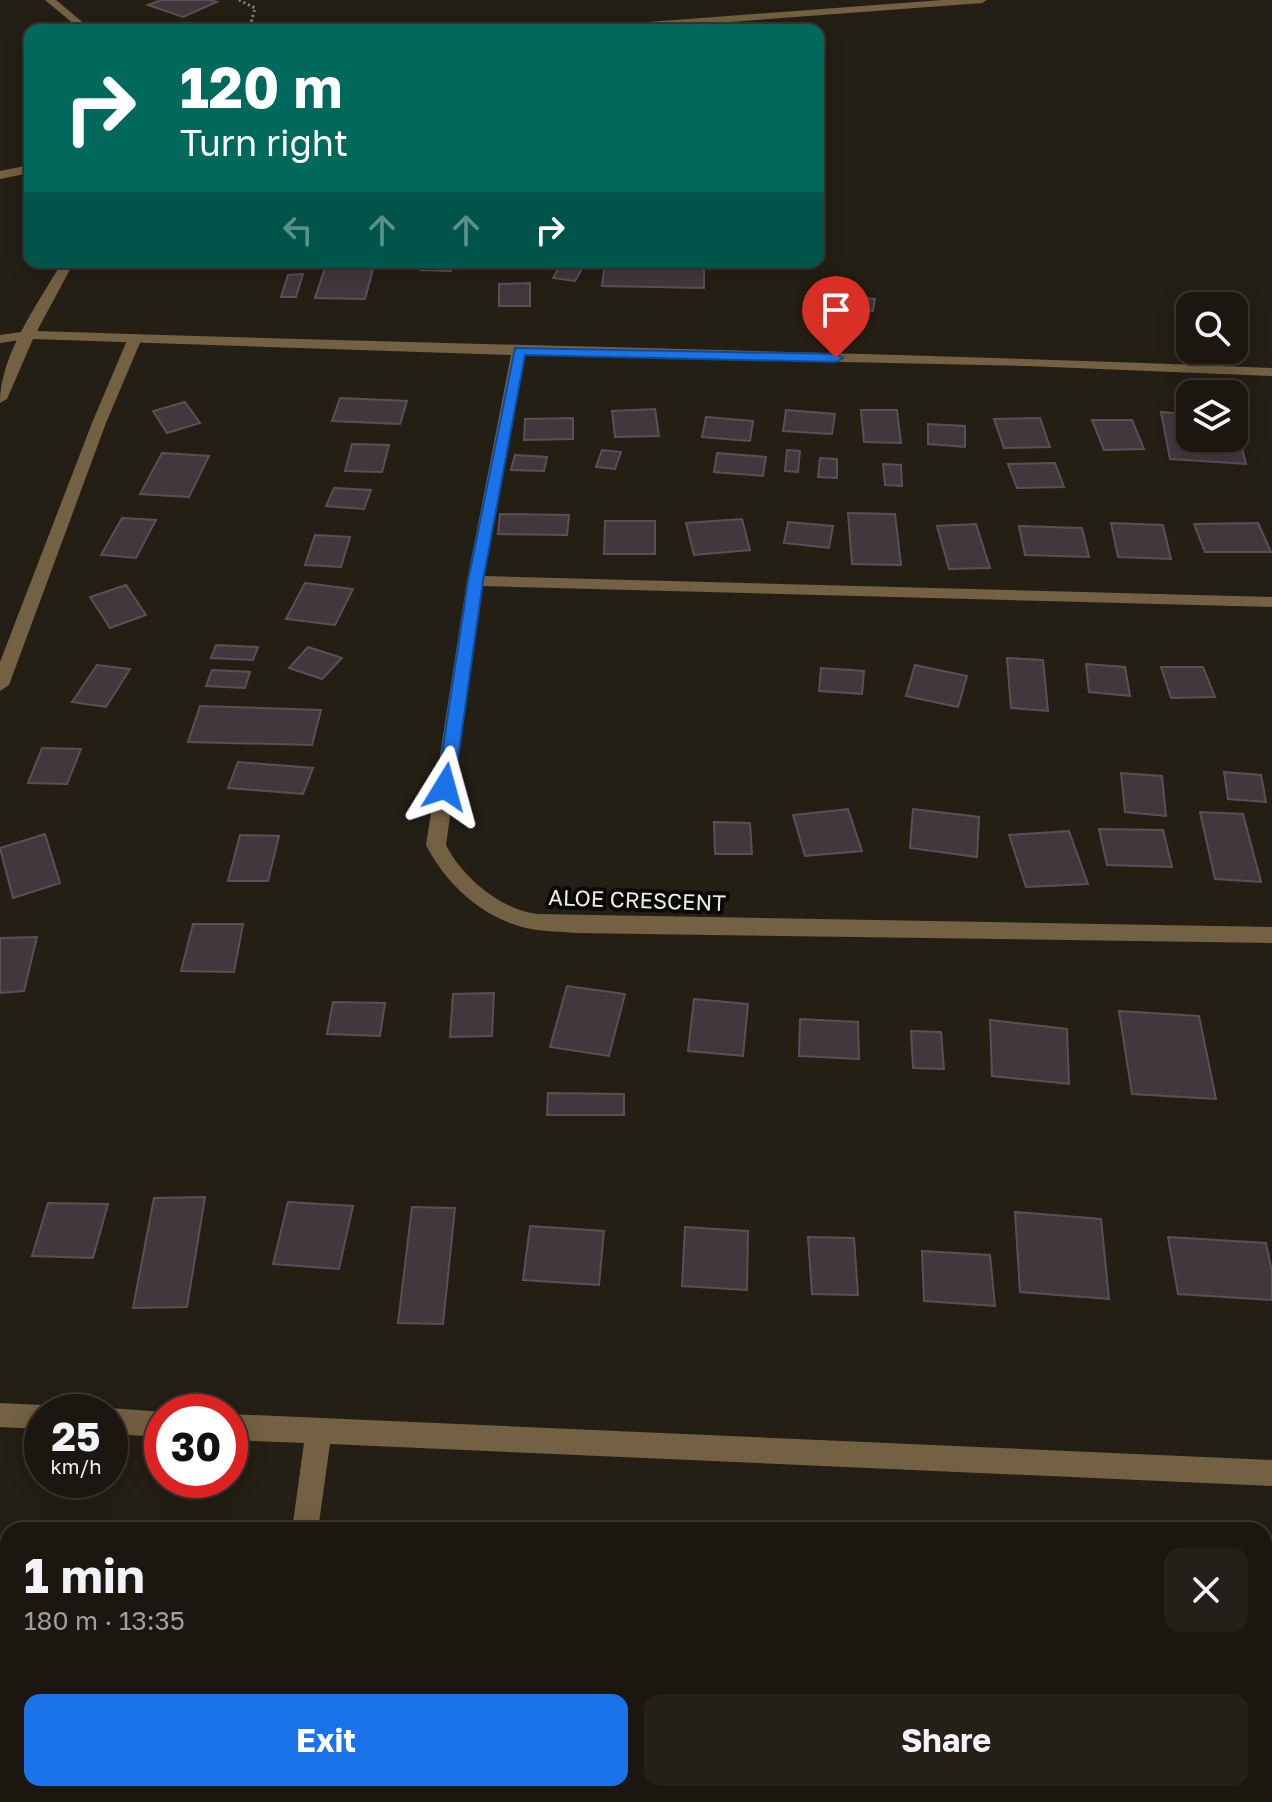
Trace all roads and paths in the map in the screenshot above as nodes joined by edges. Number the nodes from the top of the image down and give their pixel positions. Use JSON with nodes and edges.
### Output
{"nodes":[{"id":1,"x":50,"y":0,"type":"edge"},
{"id":2,"x":239,"y":0,"type":"edge"},
{"id":3,"x":982,"y":0,"type":"edge"},
{"id":4,"x":80,"y":24,"type":"edge"},
{"id":5,"x":251,"y":24,"type":"edge"},
{"id":6,"x":662,"y":24,"type":"edge"},
{"id":7,"x":24,"y":170,"type":"edge"},
{"id":8,"x":0,"y":175,"type":"edge"},
{"id":9,"x":65,"y":268,"type":"edge"},
{"id":10,"x":28,"y":335,"type":"junction"},
{"id":11,"x":135,"y":338,"type":"junction"},
{"id":12,"x":0,"y":339,"type":"edge"},
{"id":13,"x":519,"y":351,"type":"junction"},
{"id":14,"x":1272,"y":372,"type":"edge"},
{"id":15,"x":0,"y":399,"type":"edge"},
{"id":16,"x":475,"y":581,"type":"junction"},
{"id":17,"x":1272,"y":602,"type":"edge"},
{"id":18,"x":0,"y":685,"type":"edge"},
{"id":19,"x":1272,"y":935,"type":"edge"},
{"id":20,"x":0,"y":1415,"type":"edge"},
{"id":21,"x":24,"y":1416,"type":"edge"},
{"id":22,"x":248,"y":1428,"type":"edge"},
{"id":23,"x":319,"y":1432,"type":"junction"},
{"id":24,"x":1272,"y":1473,"type":"edge"},
{"id":25,"x":306,"y":1522,"type":"edge"}],
"edges":[{"from":1,"to":4,"type":"street"},
{"from":2,"to":5,"type":"path"},
{"from":3,"to":6,"type":"street"},
{"from":7,"to":8,"type":"street"},
{"from":9,"to":10,"type":"street"},
{"from":10,"to":11,"type":"street"},
{"from":10,"to":12,"type":"street"},
{"from":10,"to":15,"type":"street"},
{"from":11,"to":13,"type":"street"},
{"from":11,"to":18,"type":"street"},
{"from":13,"to":14,"type":"street"},
{"from":13,"to":16,"type":"street","name":"ALOE CRESCENT"},
{"from":16,"to":17,"type":"street"},
{"from":16,"to":19,"type":"street","name":"ALOE CRESCENT"},
{"from":20,"to":21,"type":"street"},
{"from":22,"to":23,"type":"street"},
{"from":23,"to":24,"type":"street"},
{"from":23,"to":25,"type":"street"}]}
